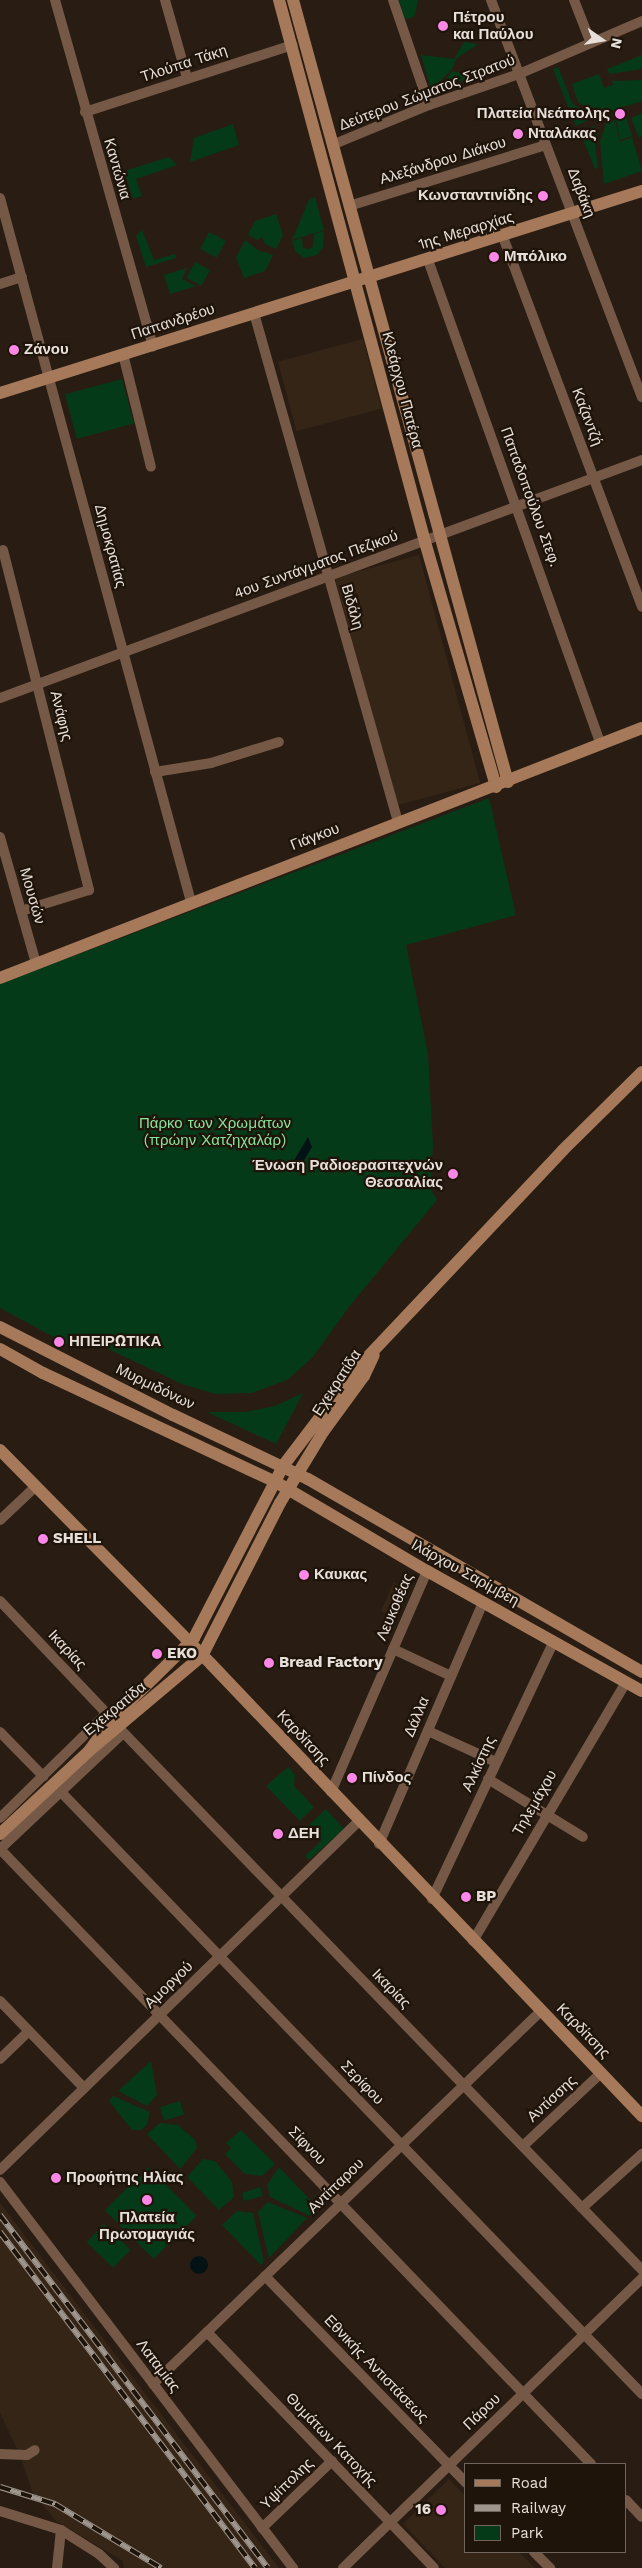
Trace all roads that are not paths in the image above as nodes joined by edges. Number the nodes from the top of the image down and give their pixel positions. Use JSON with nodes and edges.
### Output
{"nodes":[{"id":1,"x":55,"y":0,"type":"edge"},
{"id":2,"x":165,"y":0,"type":"edge"},
{"id":3,"x":280,"y":0,"type":"edge"},
{"id":4,"x":293,"y":0,"type":"edge"},
{"id":5,"x":394,"y":0,"type":"edge"},
{"id":6,"x":491,"y":0,"type":"edge"},
{"id":7,"x":574,"y":0,"type":"edge"},
{"id":8,"x":642,"y":21,"type":"edge"},
{"id":9,"x":590,"y":41,"type":"junction"},
{"id":10,"x":292,"y":45,"type":"junction"},
{"id":11,"x":519,"y":74,"type":"junction"},
{"id":12,"x":187,"y":78,"type":"junction"},
{"id":13,"x":429,"y":105,"type":"junction"},
{"id":14,"x":85,"y":112,"type":"junction"},
{"id":15,"x":332,"y":145,"type":"junction"},
{"id":16,"x":546,"y":145,"type":"junction"},
{"id":17,"x":642,"y":191,"type":"edge"},
{"id":18,"x":0,"y":198,"type":"edge"},
{"id":19,"x":349,"y":206,"type":"junction"},
{"id":20,"x":573,"y":214,"type":"junction"},
{"id":21,"x":503,"y":237,"type":"junction"},
{"id":22,"x":428,"y":260,"type":"junction"},
{"id":23,"x":369,"y":277,"type":"junction"},
{"id":24,"x":22,"y":278,"type":"junction"},
{"id":25,"x":356,"y":281,"type":"junction"},
{"id":26,"x":0,"y":284,"type":"edge"},
{"id":27,"x":254,"y":313,"type":"junction"},
{"id":28,"x":153,"y":346,"type":"junction"},
{"id":29,"x":123,"y":354,"type":"junction"},
{"id":30,"x":48,"y":378,"type":"junction"},
{"id":31,"x":0,"y":393,"type":"edge"},
{"id":32,"x":642,"y":397,"type":"edge"},
{"id":33,"x":642,"y":460,"type":"edge"},
{"id":34,"x":151,"y":467,"type":"dead end"},
{"id":35,"x":595,"y":478,"type":"junction"},
{"id":36,"x":518,"y":507,"type":"junction"},
{"id":37,"x":439,"y":538,"type":"junction"},
{"id":38,"x":425,"y":542,"type":"junction"},
{"id":39,"x":2,"y":550,"type":"dead end"},
{"id":40,"x":328,"y":576,"type":"junction"},
{"id":41,"x":642,"y":607,"type":"edge"},
{"id":42,"x":122,"y":653,"type":"junction"},
{"id":43,"x":37,"y":684,"type":"junction"},
{"id":44,"x":0,"y":698,"type":"edge"},
{"id":45,"x":642,"y":728,"type":"edge"},
{"id":46,"x":279,"y":742,"type":"dead end"},
{"id":47,"x":601,"y":745,"type":"junction"},
{"id":48,"x":155,"y":772,"type":"junction"},
{"id":49,"x":508,"y":782,"type":"junction"},
{"id":50,"x":496,"y":787,"type":"junction"},
{"id":51,"x":398,"y":822,"type":"junction"},
{"id":52,"x":0,"y":836,"type":"edge"},
{"id":53,"x":191,"y":902,"type":"junction"},
{"id":54,"x":21,"y":911,"type":"junction"},
{"id":55,"x":36,"y":963,"type":"junction"},
{"id":56,"x":0,"y":978,"type":"edge"},
{"id":57,"x":642,"y":1072,"type":"edge"},
{"id":58,"x":0,"y":1327,"type":"edge"},
{"id":59,"x":0,"y":1349,"type":"edge"},
{"id":60,"x":377,"y":1350,"type":"junction"},
{"id":61,"x":0,"y":1450,"type":"edge"},
{"id":62,"x":283,"y":1466,"type":"junction"},
{"id":63,"x":297,"y":1474,"type":"junction"},
{"id":64,"x":274,"y":1480,"type":"junction"},
{"id":65,"x":35,"y":1487,"type":"junction"},
{"id":66,"x":289,"y":1488,"type":"junction"},
{"id":67,"x":0,"y":1520,"type":"edge"},
{"id":68,"x":426,"y":1571,"type":"junction"},
{"id":69,"x":0,"y":1601,"type":"edge"},
{"id":70,"x":483,"y":1602,"type":"junction"},
{"id":71,"x":554,"y":1641,"type":"junction"},
{"id":72,"x":189,"y":1645,"type":"junction"},
{"id":73,"x":393,"y":1649,"type":"junction"},
{"id":74,"x":202,"y":1656,"type":"junction"},
{"id":75,"x":642,"y":1672,"type":"edge"},
{"id":76,"x":451,"y":1676,"type":"junction"},
{"id":77,"x":626,"y":1682,"type":"junction"},
{"id":78,"x":642,"y":1691,"type":"edge"},
{"id":79,"x":115,"y":1724,"type":"junction"},
{"id":80,"x":428,"y":1731,"type":"junction"},
{"id":81,"x":0,"y":1732,"type":"edge"},
{"id":82,"x":496,"y":1762,"type":"junction"},
{"id":83,"x":43,"y":1776,"type":"junction"},
{"id":84,"x":488,"y":1779,"type":"junction"},
{"id":85,"x":61,"y":1792,"type":"junction"},
{"id":86,"x":331,"y":1792,"type":"junction"},
{"id":87,"x":546,"y":1812,"type":"junction"},
{"id":88,"x":0,"y":1818,"type":"edge"},
{"id":89,"x":358,"y":1822,"type":"junction"},
{"id":90,"x":0,"y":1834,"type":"edge"},
{"id":91,"x":583,"y":1837,"type":"dead end"},
{"id":92,"x":379,"y":1844,"type":"junction"},
{"id":93,"x":0,"y":1849,"type":"edge"},
{"id":94,"x":282,"y":1896,"type":"junction"},
{"id":95,"x":432,"y":1899,"type":"junction"},
{"id":96,"x":473,"y":1941,"type":"junction"},
{"id":97,"x":220,"y":1957,"type":"junction"},
{"id":98,"x":0,"y":2001,"type":"edge"},
{"id":99,"x":541,"y":2011,"type":"junction"},
{"id":100,"x":160,"y":2015,"type":"junction"},
{"id":101,"x":29,"y":2031,"type":"junction"},
{"id":102,"x":0,"y":2059,"type":"edge"},
{"id":103,"x":601,"y":2073,"type":"junction"},
{"id":104,"x":464,"y":2086,"type":"junction"},
{"id":105,"x":84,"y":2088,"type":"junction"},
{"id":106,"x":642,"y":2116,"type":"edge"},
{"id":107,"x":400,"y":2144,"type":"junction"},
{"id":108,"x":523,"y":2146,"type":"junction"},
{"id":109,"x":642,"y":2154,"type":"edge"},
{"id":110,"x":0,"y":2170,"type":"edge"},
{"id":111,"x":0,"y":2182,"type":"edge"},
{"id":112,"x":340,"y":2203,"type":"junction"},
{"id":113,"x":582,"y":2208,"type":"junction"},
{"id":114,"x":642,"y":2270,"type":"edge"},
{"id":115,"x":265,"y":2276,"type":"junction"},
{"id":116,"x":642,"y":2278,"type":"edge"},
{"id":117,"x":207,"y":2332,"type":"junction"},
{"id":118,"x":584,"y":2334,"type":"junction"},
{"id":119,"x":153,"y":2384,"type":"junction"},
{"id":120,"x":523,"y":2393,"type":"junction"},
{"id":121,"x":642,"y":2394,"type":"edge"},
{"id":122,"x":35,"y":2450,"type":"dead end"},
{"id":123,"x":0,"y":2454,"type":"edge"},
{"id":124,"x":332,"y":2462,"type":"junction"},
{"id":125,"x":590,"y":2463,"type":"edge"},
{"id":126,"x":449,"y":2466,"type":"junction"},
{"id":127,"x":464,"y":2481,"type":"edge"},
{"id":128,"x":627,"y":2501,"type":"edge"},
{"id":129,"x":0,"y":2511,"type":"edge"},
{"id":130,"x":642,"y":2517,"type":"edge"},
{"id":131,"x":390,"y":2522,"type":"junction"},
{"id":132,"x":262,"y":2528,"type":"junction"},
{"id":133,"x":61,"y":2530,"type":"junction"},
{"id":134,"x":535,"y":2553,"type":"edge"},
{"id":135,"x":57,"y":2568,"type":"edge"},
{"id":136,"x":114,"y":2568,"type":"edge"},
{"id":137,"x":293,"y":2568,"type":"edge"},
{"id":138,"x":344,"y":2568,"type":"edge"},
{"id":139,"x":434,"y":2568,"type":"edge"},
{"id":140,"x":550,"y":2568,"type":"edge"}],
"edges":[{"from":1,"to":14,"type":"street","name":"Καντώνια"},
{"from":2,"to":12,"type":"street"},
{"from":3,"to":10,"type":"street","name":"Κλεάρχου Πατέρα"},
{"from":4,"to":15,"type":"street","name":"Κλεάρχου Πατέρα"},
{"from":5,"to":13,"type":"street"},
{"from":6,"to":11,"type":"street","name":"Δαβάκη"},
{"from":7,"to":9,"type":"street"},
{"from":8,"to":9,"type":"street","name":"Δεύτερου Σώματος Στρατού"},
{"from":9,"to":11,"type":"street","name":"Δεύτερου Σώματος Στρατού"},
{"from":10,"to":12,"type":"street","name":"Τλούπα Τάκη"},
{"from":10,"to":25,"type":"street","name":"Κλεάρχου Πατέρα"},
{"from":11,"to":13,"type":"street","name":"Δεύτερου Σώματος Στρατού"},
{"from":11,"to":16,"type":"street","name":"Δαβάκη"},
{"from":12,"to":14,"type":"street","name":"Τλούπα Τάκη"},
{"from":13,"to":15,"type":"street","name":"Δεύτερου Σώματος Στρατού"},
{"from":14,"to":28,"type":"street","name":"Καντώνια"},
{"from":15,"to":19,"type":"street","name":"Κλεάρχου Πατέρα"},
{"from":16,"to":19,"type":"street","name":"Αλεξάνδρου Διάκου"},
{"from":16,"to":20,"type":"street","name":"Δαβάκη"},
{"from":17,"to":20,"type":"street","name":"1ης Μεραρχίας"},
{"from":18,"to":24,"type":"street","name":"Δημοκρατίας"},
{"from":19,"to":23,"type":"street","name":"Κλεάρχου Πατέρα"},
{"from":20,"to":21,"type":"street","name":"1ης Μεραρχίας"},
{"from":20,"to":32,"type":"street","name":"Δαβάκη"},
{"from":21,"to":22,"type":"street","name":"1ης Μεραρχίας"},
{"from":21,"to":35,"type":"street","name":"Καζαντζή"},
{"from":22,"to":23,"type":"street","name":"1ης Μεραρχίας"},
{"from":22,"to":36,"type":"street","name":"Παπαδοπούλου Στεφ."},
{"from":23,"to":25,"type":"street","name":"1ης Μεραρχίας"},
{"from":23,"to":37,"type":"street","name":"Κλεάρχου Πατέρα"},
{"from":24,"to":26,"type":"street"},
{"from":24,"to":30,"type":"street","name":"Δημοκρατίας"},
{"from":25,"to":27,"type":"street","name":"Παπανδρέου"},
{"from":25,"to":38,"type":"street","name":"Κλεάρχου Πατέρα"},
{"from":27,"to":28,"type":"street","name":"Παπανδρέου"},
{"from":27,"to":40,"type":"street","name":"Βιδάλη"},
{"from":28,"to":29,"type":"street","name":"Παπανδρέου"},
{"from":29,"to":30,"type":"street","name":"Παπανδρέου"},
{"from":29,"to":34,"type":"street"},
{"from":30,"to":31,"type":"street","name":"Παπανδρέου"},
{"from":30,"to":42,"type":"street","name":"Δημοκρατίας"},
{"from":33,"to":35,"type":"street","name":"4ου Συντάγματος Πεζικού"},
{"from":35,"to":36,"type":"street","name":"4ου Συντάγματος Πεζικού"},
{"from":35,"to":41,"type":"street","name":"Καζαντζή"},
{"from":36,"to":37,"type":"street","name":"4ου Συντάγματος Πεζικού"},
{"from":36,"to":47,"type":"street","name":"Παπαδοπούλου Στεφ."},
{"from":37,"to":38,"type":"street","name":"4ου Συντάγματος Πεζικού"},
{"from":37,"to":49,"type":"street","name":"Κλεάρχου Πατέρα"},
{"from":38,"to":40,"type":"street","name":"4ου Συντάγματος Πεζικού"},
{"from":38,"to":50,"type":"street","name":"Κλεάρχου Πατέρα"},
{"from":39,"to":43,"type":"street","name":"Ανάφης"},
{"from":40,"to":42,"type":"street","name":"4ου Συντάγματος Πεζικού"},
{"from":40,"to":51,"type":"street","name":"Βιδάλη"},
{"from":42,"to":43,"type":"street","name":"4ου Συντάγματος Πεζικού"},
{"from":42,"to":48,"type":"street","name":"Δημοκρατίας"},
{"from":43,"to":44,"type":"street","name":"4ου Συντάγματος Πεζικού"},
{"from":43,"to":54,"type":"street","name":"Ανάφης"},
{"from":45,"to":47,"type":"street","name":"Γιάγκου"},
{"from":46,"to":48,"type":"street"},
{"from":47,"to":49,"type":"street","name":"Γιάγκου"},
{"from":48,"to":53,"type":"street","name":"Δημοκρατίας"},
{"from":49,"to":50,"type":"street","name":"Γιάγκου"},
{"from":50,"to":51,"type":"street","name":"Γιάγκου"},
{"from":51,"to":53,"type":"street","name":"Γιάγκου"},
{"from":52,"to":54,"type":"street","name":"Μουσών"},
{"from":53,"to":55,"type":"street","name":"Γιάγκου"},
{"from":54,"to":55,"type":"street","name":"Μουσών"},
{"from":55,"to":56,"type":"street","name":"Γιάγκου"},
{"from":57,"to":60,"type":"street","name":"Εχεκρατίδα"},
{"from":58,"to":62,"type":"street","name":"Μυρμιδόνων"},
{"from":59,"to":64,"type":"street"},
{"from":60,"to":62,"type":"street","name":"Εχεκρατίδα"},
{"from":60,"to":63,"type":"street","name":"Εχεκρατίδα"},
{"from":61,"to":65,"type":"street","name":"Καρδίτσης"},
{"from":62,"to":63,"type":"street","name":"Μυρμιδόνων"},
{"from":62,"to":64,"type":"street","name":"Εχεκρατίδα"},
{"from":63,"to":66,"type":"street","name":"Εχεκρατίδα"},
{"from":63,"to":75,"type":"street","name":"Ιλάρχου Σαρίμβεη"},
{"from":64,"to":66,"type":"street","name":"Ιλάρχου Σαρίμβεη"},
{"from":64,"to":72,"type":"street","name":"Εχεκρατίδα"},
{"from":65,"to":67,"type":"street"},
{"from":65,"to":72,"type":"street","name":"Καρδίτσης"},
{"from":66,"to":68,"type":"street","name":"Ιλάρχου Σαρίμβεη"},
{"from":66,"to":74,"type":"street","name":"Εχεκρατίδα"},
{"from":68,"to":70,"type":"street","name":"Ιλάρχου Σαρίμβεη"},
{"from":68,"to":73,"type":"street","name":"Λευκοθέας"},
{"from":69,"to":79,"type":"street","name":"Ικαρίας"},
{"from":70,"to":71,"type":"street","name":"Ιλάρχου Σαρίμβεη"},
{"from":70,"to":76,"type":"street","name":"Δάλλα"},
{"from":71,"to":77,"type":"street","name":"Ιλάρχου Σαρίμβεη"},
{"from":71,"to":82,"type":"street","name":"Αλκίστης"},
{"from":72,"to":74,"type":"street","name":"Καρδίτσης"},
{"from":72,"to":79,"type":"street","name":"Εχεκρατίδα"},
{"from":73,"to":76,"type":"street"},
{"from":73,"to":86,"type":"street","name":"Λευκοθέας"},
{"from":74,"to":79,"type":"street","name":"Εχεκρατίδα"},
{"from":74,"to":86,"type":"street","name":"Καρδίτσης"},
{"from":76,"to":80,"type":"street","name":"Δάλλα"},
{"from":77,"to":78,"type":"street","name":"Ιλάρχου Σαρίμβεη"},
{"from":77,"to":87,"type":"street","name":"Τηλεμάχου"},
{"from":79,"to":83,"type":"street"},
{"from":79,"to":85,"type":"street"},
{"from":79,"to":90,"type":"street","name":"Εχεκρατίδα"},
{"from":79,"to":94,"type":"street","name":"Ικαρίας"},
{"from":80,"to":82,"type":"street"},
{"from":80,"to":92,"type":"street","name":"Δάλλα"},
{"from":81,"to":83,"type":"street"},
{"from":82,"to":84,"type":"street","name":"Αλκίστης"},
{"from":83,"to":88,"type":"street"},
{"from":84,"to":87,"type":"street"},
{"from":84,"to":95,"type":"street","name":"Αλκίστης"},
{"from":85,"to":93,"type":"street"},
{"from":85,"to":97,"type":"street","name":"Σερίφου"},
{"from":86,"to":89,"type":"street","name":"Καρδίτσης"},
{"from":87,"to":91,"type":"street"},
{"from":87,"to":96,"type":"street","name":"Τηλεμάχου"},
{"from":89,"to":92,"type":"street","name":"Καρδίτσης"},
{"from":89,"to":94,"type":"street","name":"Αμοργού"},
{"from":92,"to":95,"type":"street","name":"Καρδίτσης"},
{"from":93,"to":100,"type":"street","name":"Σίφνου"},
{"from":94,"to":97,"type":"street","name":"Αμοργού"},
{"from":94,"to":104,"type":"street","name":"Ικαρίας"},
{"from":95,"to":96,"type":"street","name":"Καρδίτσης"},
{"from":96,"to":99,"type":"street","name":"Καρδίτσης"},
{"from":97,"to":100,"type":"street","name":"Αμοργού"},
{"from":97,"to":107,"type":"street","name":"Σερίφου"},
{"from":98,"to":101,"type":"street"},
{"from":99,"to":103,"type":"street","name":"Καρδίτσης"},
{"from":99,"to":104,"type":"street","name":"Αντίπαρου"},
{"from":100,"to":105,"type":"street","name":"Αμοργού"},
{"from":100,"to":112,"type":"street","name":"Σίφνου"},
{"from":101,"to":102,"type":"street"},
{"from":101,"to":105,"type":"street"},
{"from":103,"to":106,"type":"street","name":"Καρδίτσης"},
{"from":103,"to":108,"type":"street","name":"Αντίσσης"},
{"from":104,"to":107,"type":"street","name":"Αντίπαρου"},
{"from":104,"to":108,"type":"street","name":"Ικαρίας"},
{"from":105,"to":110,"type":"street","name":"Αμοργού"},
{"from":107,"to":112,"type":"street","name":"Αντίπαρου"},
{"from":107,"to":118,"type":"street","name":"Σερίφου"},
{"from":108,"to":113,"type":"street","name":"Ικαρίας"},
{"from":109,"to":113,"type":"street"},
{"from":111,"to":119,"type":"street","name":"Λαταμίας"},
{"from":112,"to":115,"type":"street","name":"Αντίπαρου"},
{"from":112,"to":120,"type":"street","name":"Σίφνου"},
{"from":113,"to":114,"type":"street","name":"Ικαρίας"},
{"from":115,"to":117,"type":"street","name":"Αντίπαρου"},
{"from":115,"to":126,"type":"street","name":"Εθνικής Αντιστάσεως"},
{"from":116,"to":118,"type":"street","name":"Πάρου"},
{"from":117,"to":119,"type":"street","name":"Αντίπαρου"},
{"from":117,"to":124,"type":"street","name":"Θυμάτων Κατοχής"},
{"from":118,"to":120,"type":"street","name":"Πάρου"},
{"from":118,"to":121,"type":"street","name":"Σερίφου"},
{"from":119,"to":132,"type":"street","name":"Λαταμίας"},
{"from":120,"to":125,"type":"street","name":"Σίφνου"},
{"from":120,"to":126,"type":"street","name":"Πάρου"},
{"from":122,"to":123,"type":"street"},
{"from":124,"to":131,"type":"street","name":"Θυμάτων Κατοχής"},
{"from":124,"to":132,"type":"street","name":"Υψίπολης"},
{"from":126,"to":127,"type":"street","name":"Εθνικής Αντιστάσεως"},
{"from":126,"to":131,"type":"street","name":"Πάρου"},
{"from":128,"to":130,"type":"street"},
{"from":129,"to":133,"type":"street"},
{"from":131,"to":138,"type":"street","name":"Πάρου"},
{"from":131,"to":139,"type":"street","name":"Θυμάτων Κατοχής"},
{"from":132,"to":137,"type":"street","name":"Λαταμίας"},
{"from":133,"to":135,"type":"street"},
{"from":133,"to":136,"type":"street"},
{"from":134,"to":140,"type":"street"}]}
